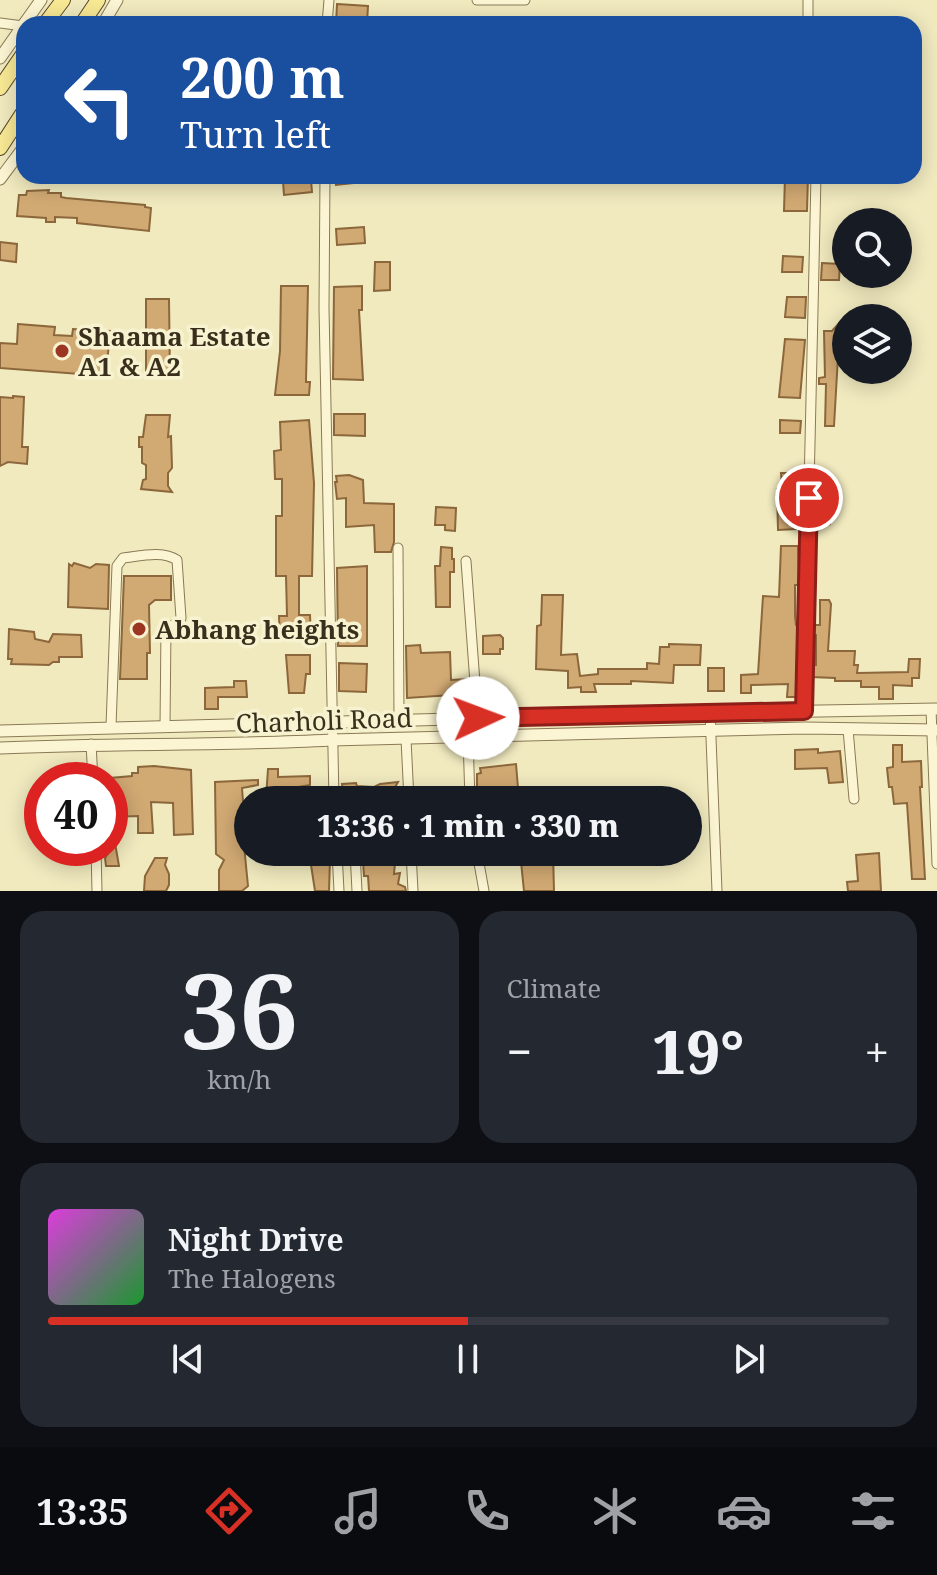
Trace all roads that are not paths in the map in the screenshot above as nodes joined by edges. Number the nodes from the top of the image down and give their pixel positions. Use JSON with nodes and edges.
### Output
{"nodes":[{"id":1,"x":477,"y":0,"type":"edge"},
{"id":2,"x":525,"y":0,"type":"edge"},
{"id":3,"x":16,"y":36,"type":"edge"},
{"id":4,"x":0,"y":58,"type":"edge"},
{"id":5,"x":16,"y":65,"type":"edge"},
{"id":6,"x":0,"y":88,"type":"edge"},
{"id":7,"x":16,"y":136,"type":"edge"},
{"id":8,"x":0,"y":148,"type":"edge"},
{"id":9,"x":16,"y":158,"type":"edge"},
{"id":10,"x":0,"y":179,"type":"edge"},
{"id":11,"x":325,"y":184,"type":"edge"},
{"id":12,"x":816,"y":184,"type":"edge"},
{"id":13,"x":398,"y":548,"type":"dead end"},
{"id":14,"x":466,"y":561,"type":"dead end"},
{"id":15,"x":934,"y":709,"type":"edge"},
{"id":16,"x":804,"y":711,"type":"junction"},
{"id":17,"x":710,"y":712,"type":"junction"},
{"id":18,"x":478,"y":718,"type":"junction"},
{"id":19,"x":399,"y":720,"type":"junction"},
{"id":20,"x":331,"y":722,"type":"junction"},
{"id":21,"x":111,"y":726,"type":"junction"},
{"id":22,"x":165,"y":726,"type":"junction"},
{"id":23,"x":848,"y":729,"type":"junction"},
{"id":24,"x":29,"y":730,"type":"junction"},
{"id":25,"x":709,"y":730,"type":"junction"},
{"id":26,"x":934,"y":730,"type":"edge"},
{"id":27,"x":0,"y":731,"type":"edge"},
{"id":28,"x":474,"y":738,"type":"junction"},
{"id":29,"x":406,"y":739,"type":"junction"},
{"id":30,"x":331,"y":740,"type":"junction"},
{"id":31,"x":91,"y":744,"type":"junction"},
{"id":32,"x":29,"y":747,"type":"junction"},
{"id":33,"x":0,"y":748,"type":"edge"},
{"id":34,"x":92,"y":762,"type":"edge"},
{"id":35,"x":333,"y":786,"type":"edge"},
{"id":36,"x":408,"y":786,"type":"edge"},
{"id":37,"x":471,"y":786,"type":"edge"},
{"id":38,"x":854,"y":799,"type":"dead end"},
{"id":39,"x":937,"y":864,"type":"edge"},
{"id":40,"x":96,"y":866,"type":"edge"},
{"id":41,"x":338,"y":866,"type":"edge"},
{"id":42,"x":356,"y":866,"type":"edge"},
{"id":43,"x":412,"y":866,"type":"edge"},
{"id":44,"x":480,"y":866,"type":"edge"},
{"id":45,"x":97,"y":891,"type":"edge"},
{"id":46,"x":339,"y":891,"type":"edge"},
{"id":47,"x":357,"y":891,"type":"edge"},
{"id":48,"x":413,"y":891,"type":"edge"},
{"id":49,"x":484,"y":891,"type":"edge"},
{"id":50,"x":717,"y":891,"type":"edge"}],
"edges":[{"from":1,"to":2,"type":"street"},
{"from":3,"to":4,"type":"street"},
{"from":5,"to":6,"type":"main road"},
{"from":7,"to":8,"type":"main road"},
{"from":9,"to":10,"type":"street"},
{"from":11,"to":20,"type":"street"},
{"from":12,"to":16,"type":"street"},
{"from":13,"to":19,"type":"street"},
{"from":14,"to":18,"type":"street"},
{"from":15,"to":16,"type":"street","name":"Charholi Road"},
{"from":15,"to":26,"type":"street"},
{"from":16,"to":17,"type":"street","name":"Charholi Road"},
{"from":17,"to":18,"type":"street","name":"Charholi Road"},
{"from":17,"to":25,"type":"street"},
{"from":18,"to":19,"type":"street","name":"Charholi Road"},
{"from":18,"to":28,"type":"street"},
{"from":19,"to":20,"type":"street","name":"Charholi Road"},
{"from":20,"to":22,"type":"street","name":"Charholi Road"},
{"from":20,"to":30,"type":"street"},
{"from":21,"to":22,"type":"street","name":"Charholi Road"},
{"from":21,"to":22,"type":"street"},
{"from":21,"to":24,"type":"street","name":"Charholi Road"},
{"from":23,"to":25,"type":"street","name":"Charholi Road"},
{"from":23,"to":26,"type":"street","name":"Charholi Road"},
{"from":23,"to":38,"type":"street"},
{"from":24,"to":27,"type":"street","name":"Charholi Road"},
{"from":24,"to":32,"type":"street"},
{"from":25,"to":28,"type":"street","name":"Charholi Road"},
{"from":25,"to":50,"type":"street"},
{"from":26,"to":39,"type":"street"},
{"from":28,"to":29,"type":"street","name":"Charholi Road"},
{"from":28,"to":37,"type":"street"},
{"from":29,"to":30,"type":"street","name":"Charholi Road"},
{"from":29,"to":36,"type":"street"},
{"from":30,"to":31,"type":"street","name":"Charholi Road"},
{"from":30,"to":35,"type":"street"},
{"from":31,"to":32,"type":"street","name":"Charholi Road"},
{"from":31,"to":34,"type":"street"},
{"from":32,"to":33,"type":"street","name":"Charholi Road"},
{"from":40,"to":45,"type":"street"},
{"from":41,"to":46,"type":"street"},
{"from":42,"to":47,"type":"street"},
{"from":43,"to":48,"type":"street"},
{"from":44,"to":49,"type":"street"}]}
